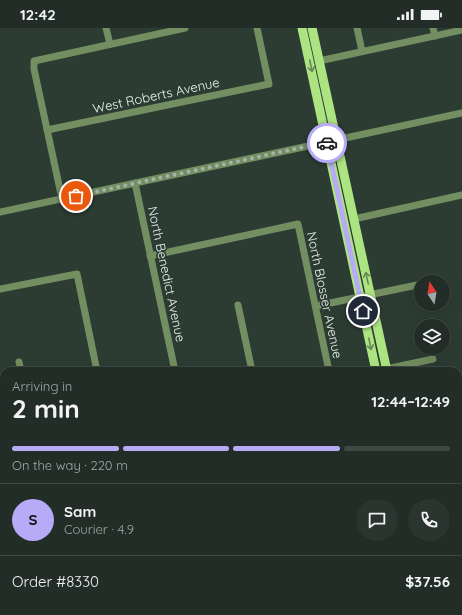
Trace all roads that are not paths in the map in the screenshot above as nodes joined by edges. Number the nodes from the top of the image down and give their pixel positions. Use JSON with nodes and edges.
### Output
{"nodes":[{"id":1,"x":106,"y":28,"type":"edge"},
{"id":2,"x":185,"y":28,"type":"edge"},
{"id":3,"x":257,"y":28,"type":"edge"},
{"id":4,"x":302,"y":28,"type":"edge"},
{"id":5,"x":308,"y":28,"type":"edge"},
{"id":6,"x":357,"y":28,"type":"edge"},
{"id":7,"x":433,"y":28,"type":"edge"},
{"id":8,"x":462,"y":30,"type":"edge"},
{"id":9,"x":313,"y":32,"type":"edge"},
{"id":10,"x":434,"y":36,"type":"junction"},
{"id":11,"x":110,"y":44,"type":"junction"},
{"id":12,"x":362,"y":52,"type":"junction"},
{"id":13,"x":319,"y":61,"type":"junction"},
{"id":14,"x":462,"y":112,"type":"edge"},
{"id":15,"x":47,"y":130,"type":"junction"},
{"id":16,"x":331,"y":141,"type":"junction"},
{"id":17,"x":135,"y":182,"type":"junction"},
{"id":18,"x":462,"y":195,"type":"edge"},
{"id":19,"x":62,"y":199,"type":"junction"},
{"id":20,"x":0,"y":212,"type":"edge"},
{"id":21,"x":354,"y":219,"type":"junction"},
{"id":22,"x":150,"y":256,"type":"junction"},
{"id":23,"x":414,"y":286,"type":"edge"},
{"id":24,"x":0,"y":289,"type":"edge"},
{"id":25,"x":370,"y":295,"type":"junction"},
{"id":26,"x":360,"y":297,"type":"junction"},
{"id":27,"x":238,"y":305,"type":"dead end"},
{"id":28,"x":316,"y":306,"type":"junction"},
{"id":29,"x":433,"y":359,"type":"dead end"},
{"id":30,"x":19,"y":362,"type":"dead end"},
{"id":31,"x":20,"y":367,"type":"edge"},
{"id":32,"x":96,"y":367,"type":"edge"},
{"id":33,"x":174,"y":367,"type":"edge"},
{"id":34,"x":251,"y":367,"type":"edge"},
{"id":35,"x":328,"y":367,"type":"edge"},
{"id":36,"x":375,"y":367,"type":"edge"},
{"id":37,"x":386,"y":367,"type":"edge"},
{"id":38,"x":400,"y":367,"type":"edge"}],
"edges":[{"from":1,"to":11,"type":"street"},
{"from":2,"to":11,"type":"street"},
{"from":3,"to":15,"type":"street","name":"West Roberts Avenue"},
{"from":4,"to":16,"type":"main road","one_way":true},
{"from":5,"to":9,"type":"main road"},
{"from":6,"to":12,"type":"street"},
{"from":7,"to":10,"type":"street"},
{"from":8,"to":10,"type":"street"},
{"from":9,"to":13,"type":"main road"},
{"from":10,"to":12,"type":"street"},
{"from":11,"to":15,"type":"street"},
{"from":12,"to":13,"type":"street"},
{"from":13,"to":16,"type":"main road"},
{"from":14,"to":16,"type":"street"},
{"from":15,"to":19,"type":"street"},
{"from":16,"to":17,"type":"street"},
{"from":16,"to":21,"type":"main road"},
{"from":16,"to":26,"type":"main road"},
{"from":17,"to":19,"type":"street"},
{"from":17,"to":22,"type":"street","name":"North Benedict Avenue"},
{"from":18,"to":21,"type":"street"},
{"from":19,"to":20,"type":"street"},
{"from":25,"to":21,"type":"main road","one_way":true},
{"from":22,"to":28,"type":"street","name":"North Blosser Avenue"},
{"from":22,"to":33,"type":"street","name":"North Benedict Avenue"},
{"from":23,"to":25,"type":"street"},
{"from":24,"to":32,"type":"street"},
{"from":25,"to":26,"type":"street"},
{"from":25,"to":37,"type":"main road"},
{"from":26,"to":28,"type":"street"},
{"from":26,"to":36,"type":"main road","one_way":true},
{"from":27,"to":34,"type":"street"},
{"from":28,"to":35,"type":"street","name":"North Blosser Avenue"},
{"from":29,"to":38,"type":"street"},
{"from":30,"to":31,"type":"street"}]}
